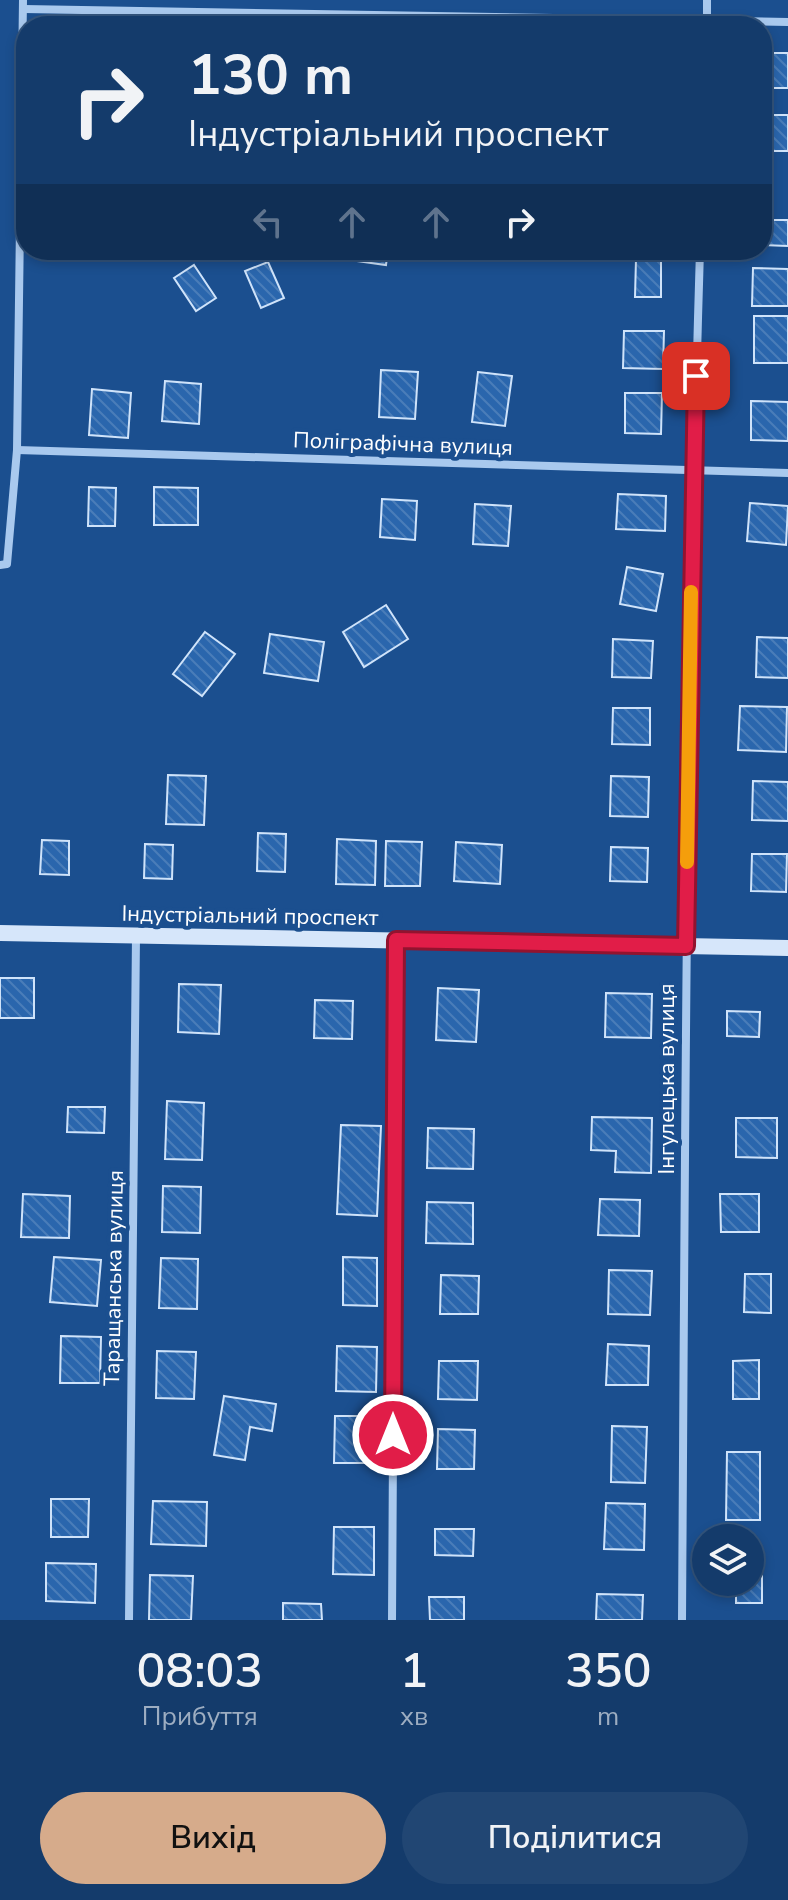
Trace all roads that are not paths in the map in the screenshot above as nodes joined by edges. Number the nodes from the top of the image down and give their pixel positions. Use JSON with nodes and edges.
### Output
{"nodes":[{"id":1,"x":23,"y":5,"type":"edge"},
{"id":2,"x":441,"y":16,"type":"edge"},
{"id":3,"x":20,"y":260,"type":"edge"},
{"id":4,"x":700,"y":260,"type":"edge"},
{"id":5,"x":17,"y":450,"type":"junction"},
{"id":6,"x":693,"y":471,"type":"junction"},
{"id":7,"x":788,"y":473,"type":"edge"},
{"id":8,"x":0,"y":565,"type":"edge"},
{"id":9,"x":0,"y":933,"type":"edge"},
{"id":10,"x":136,"y":935,"type":"junction"},
{"id":11,"x":396,"y":940,"type":"junction"},
{"id":12,"x":686,"y":946,"type":"junction"},
{"id":13,"x":788,"y":948,"type":"edge"},
{"id":14,"x":129,"y":1620,"type":"edge"},
{"id":15,"x":392,"y":1620,"type":"edge"},
{"id":16,"x":682,"y":1620,"type":"edge"}],
"edges":[{"from":1,"to":2,"type":"street"},
{"from":3,"to":5,"type":"street"},
{"from":4,"to":6,"type":"street","name":"Інгулецька вулиця"},
{"from":5,"to":6,"type":"street","name":"Поліграфічна вулиця"},
{"from":5,"to":8,"type":"street"},
{"from":6,"to":7,"type":"street","name":"Поліграфічна вулиця"},
{"from":6,"to":12,"type":"street","name":"Інгулецька вулиця"},
{"from":9,"to":10,"type":"street","name":"Індустріальний проспект"},
{"from":10,"to":11,"type":"street","name":"Індустріальний проспект"},
{"from":10,"to":14,"type":"street","name":"Таращанська вулиця"},
{"from":11,"to":12,"type":"street","name":"Індустріальний проспект"},
{"from":11,"to":15,"type":"street"},
{"from":12,"to":13,"type":"street","name":"Індустріальний проспект"},
{"from":12,"to":16,"type":"street","name":"Інгулецька вулиця"}]}
